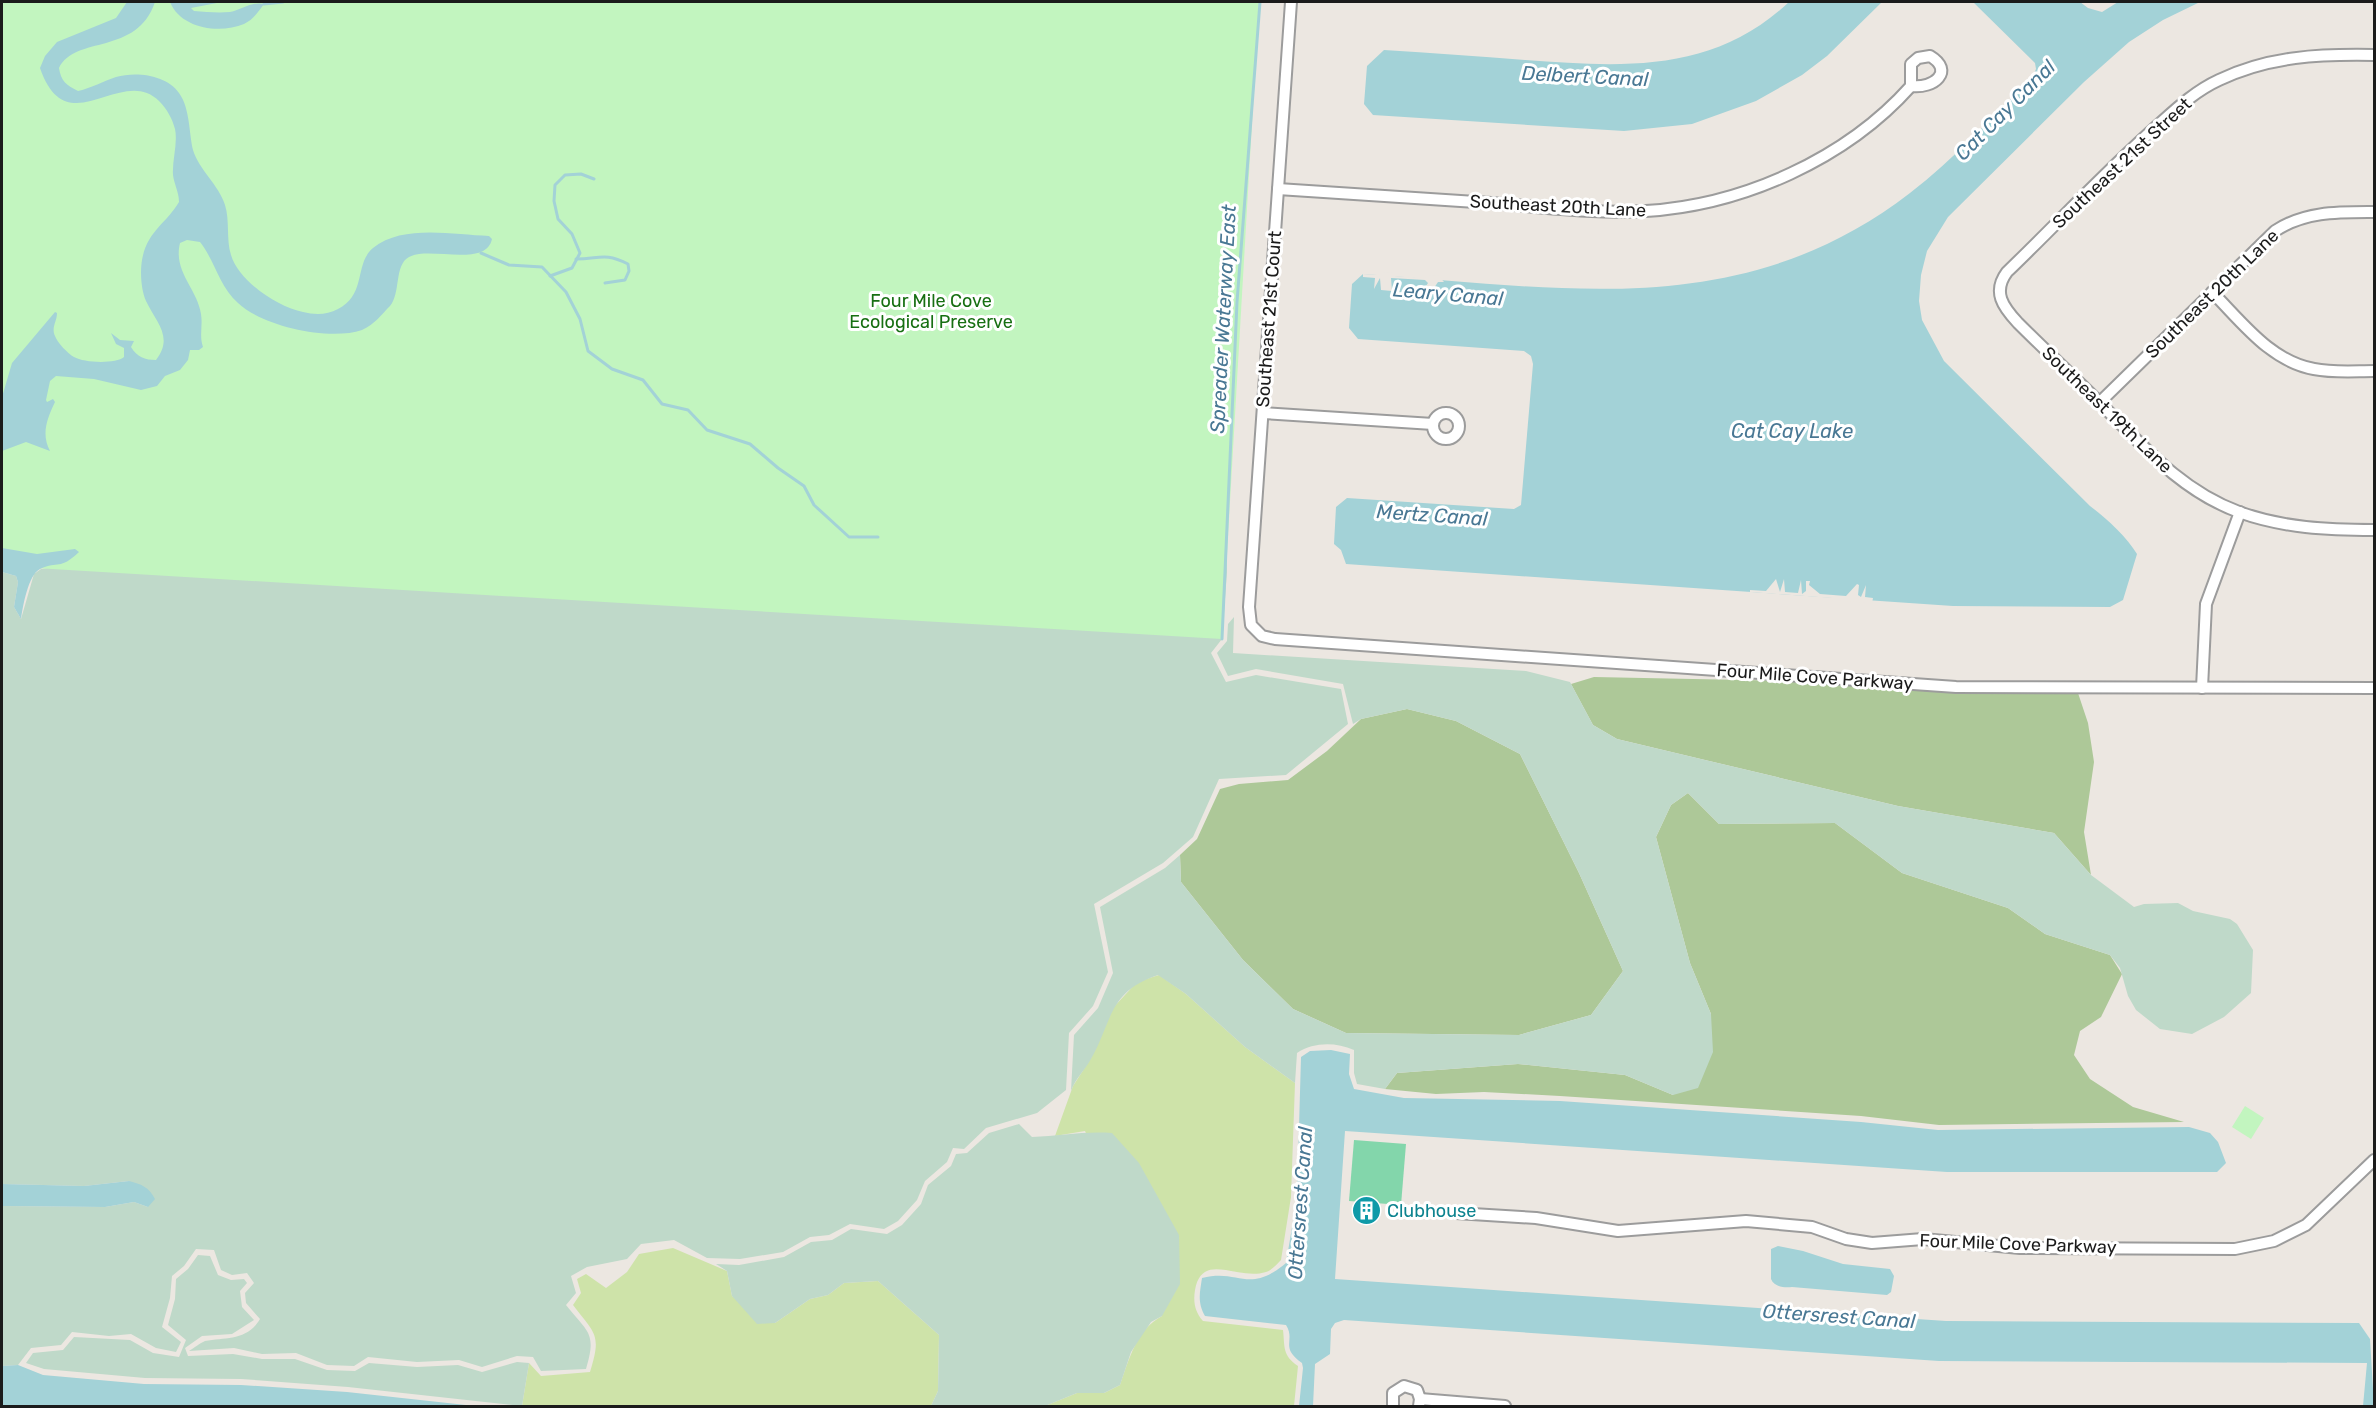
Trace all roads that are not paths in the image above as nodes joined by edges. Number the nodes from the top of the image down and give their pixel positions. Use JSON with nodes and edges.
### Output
{"nodes":[{"id":1,"x":1291,"y":2,"type":"edge"},
{"id":2,"x":2374,"y":55,"type":"edge"},
{"id":3,"x":1911,"y":86,"type":"dead end"},
{"id":4,"x":1278,"y":189,"type":"junction"},
{"id":5,"x":2374,"y":212,"type":"edge"},
{"id":6,"x":1999,"y":291,"type":"joint"},
{"id":7,"x":2212,"y":292,"type":"junction"},
{"id":8,"x":2374,"y":371,"type":"edge"},
{"id":9,"x":2099,"y":403,"type":"junction"},
{"id":10,"x":1263,"y":413,"type":"junction"},
{"id":11,"x":1433,"y":424,"type":"dead end"},
{"id":12,"x":2240,"y":512,"type":"junction"},
{"id":13,"x":2374,"y":530,"type":"edge"},
{"id":14,"x":1258,"y":633,"type":"joint"},
{"id":15,"x":2202,"y":688,"type":"junction"},
{"id":16,"x":2374,"y":688,"type":"edge"},
{"id":17,"x":2374,"y":1160,"type":"edge"},
{"id":18,"x":1455,"y":1213,"type":"dead end"},
{"id":19,"x":1419,"y":1403,"type":"edge"},
{"id":20,"x":1393,"y":1407,"type":"edge"},
{"id":21,"x":1505,"y":1407,"type":"edge"}],
"edges":[{"from":1,"to":4,"type":"street","name":"Southeast 21st Court"},
{"from":2,"to":6,"type":"street","name":"Southeast 21st Street"},
{"from":3,"to":4,"type":"street","name":"Southeast 20th Lane"},
{"from":4,"to":10,"type":"street","name":"Southeast 21st Court"},
{"from":5,"to":7,"type":"street","name":"Southeast 20th Lane"},
{"from":6,"to":9,"type":"street","name":"Southeast 19th Lane"},
{"from":7,"to":8,"type":"street"},
{"from":7,"to":9,"type":"street","name":"Southeast 20th Lane"},
{"from":9,"to":12,"type":"street","name":"Southeast 19th Lane"},
{"from":10,"to":11,"type":"street"},
{"from":10,"to":14,"type":"street","name":"Southeast 21st Court"},
{"from":12,"to":13,"type":"street","name":"Southeast 19th Lane"},
{"from":12,"to":15,"type":"street"},
{"from":14,"to":15,"type":"street","name":"Four Mile Cove Parkway"},
{"from":15,"to":16,"type":"street","name":"Four Mile Cove Parkway"},
{"from":17,"to":18,"type":"street","name":"Four Mile Cove Parkway"},
{"from":19,"to":20,"type":"street"},
{"from":19,"to":21,"type":"street"}]}
